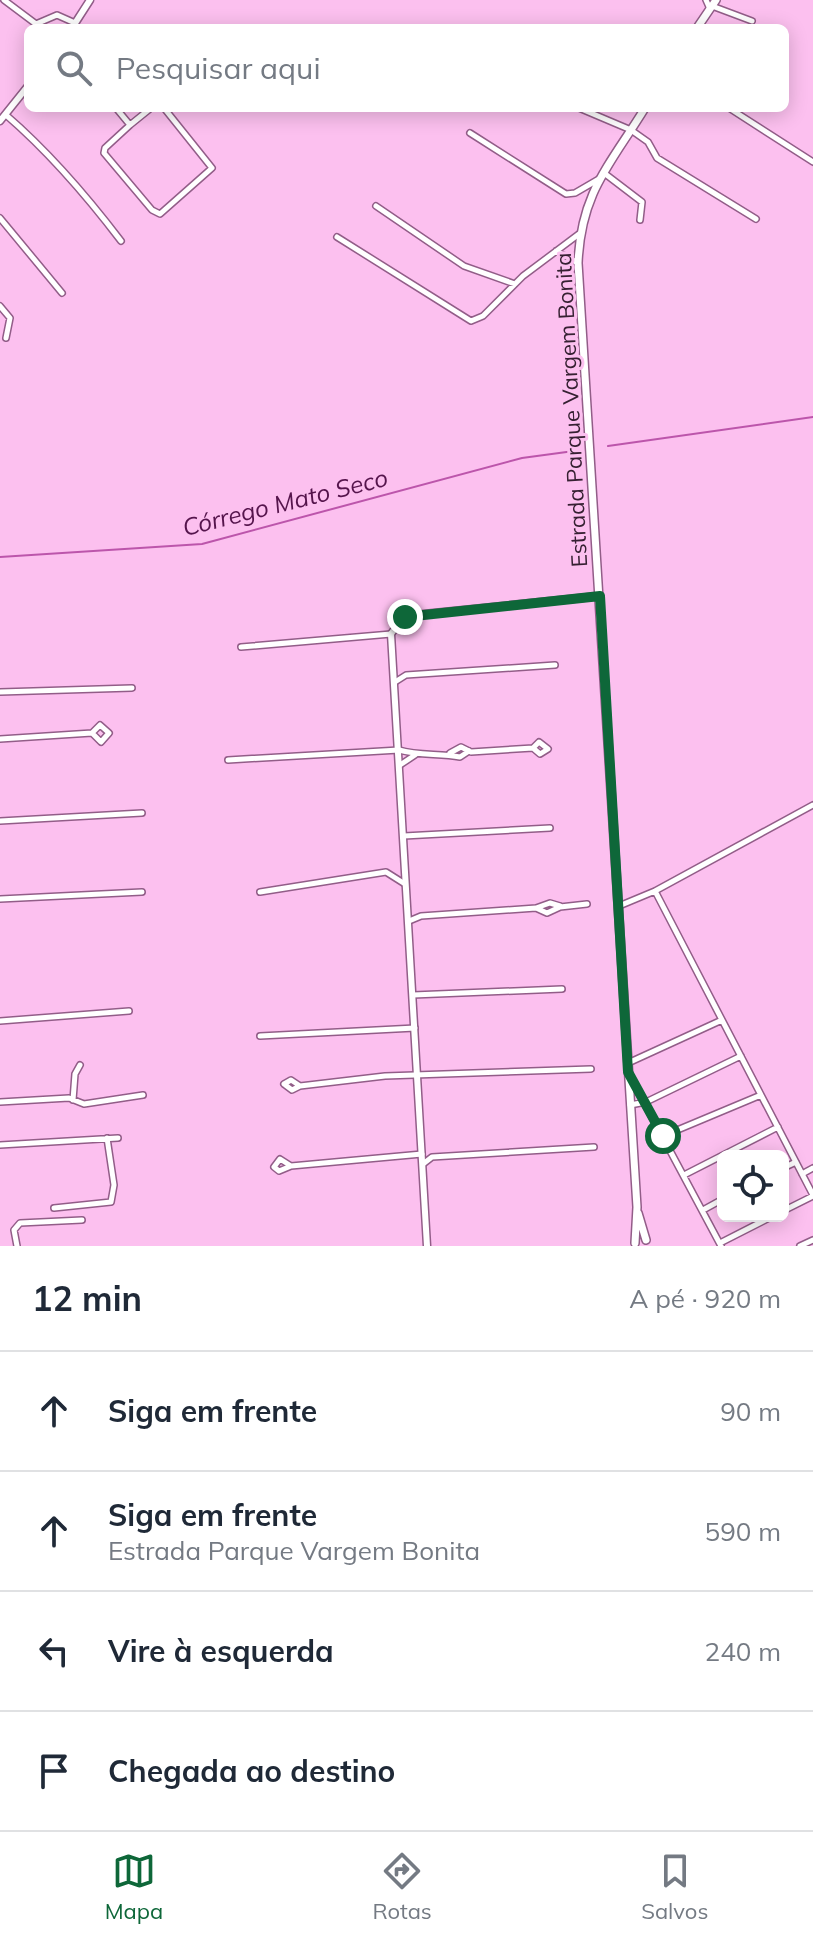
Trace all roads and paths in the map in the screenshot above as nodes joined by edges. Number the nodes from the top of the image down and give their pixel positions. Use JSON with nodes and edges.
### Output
{"nodes":[{"id":1,"x":4,"y":0,"type":"edge"},
{"id":2,"x":90,"y":0,"type":"edge"},
{"id":3,"x":711,"y":4,"type":"edge"},
{"id":4,"x":752,"y":21,"type":"dead end"},
{"id":5,"x":36,"y":24,"type":"edge"},
{"id":6,"x":36,"y":24,"type":"edge"},
{"id":7,"x":70,"y":24,"type":"edge"},
{"id":8,"x":74,"y":24,"type":"edge"},
{"id":9,"x":699,"y":24,"type":"edge"},
{"id":10,"x":24,"y":91,"type":"edge"},
{"id":11,"x":119,"y":112,"type":"edge"},
{"id":12,"x":146,"y":112,"type":"edge"},
{"id":13,"x":167,"y":112,"type":"edge"},
{"id":14,"x":588,"y":112,"type":"edge"},
{"id":15,"x":642,"y":112,"type":"edge"},
{"id":16,"x":735,"y":112,"type":"edge"},
{"id":17,"x":2,"y":119,"type":"edge"},
{"id":18,"x":130,"y":125,"type":"junction"},
{"id":19,"x":631,"y":130,"type":"junction"},
{"id":20,"x":470,"y":133,"type":"dead end"},
{"id":21,"x":813,"y":162,"type":"edge"},
{"id":22,"x":601,"y":175,"type":"junction"},
{"id":23,"x":376,"y":206,"type":"dead end"},
{"id":24,"x":0,"y":218,"type":"edge"},
{"id":25,"x":756,"y":219,"type":"dead end"},
{"id":26,"x":640,"y":220,"type":"dead end"},
{"id":27,"x":579,"y":234,"type":"junction"},
{"id":28,"x":337,"y":237,"type":"dead end"},
{"id":29,"x":121,"y":241,"type":"dead end"},
{"id":30,"x":556,"y":251,"type":"junction"},
{"id":31,"x":578,"y":263,"type":"junction"},
{"id":32,"x":515,"y":284,"type":"junction"},
{"id":33,"x":62,"y":293,"type":"dead end"},
{"id":34,"x":0,"y":306,"type":"edge"},
{"id":35,"x":6,"y":338,"type":"dead end"},
{"id":36,"x":600,"y":596,"type":"junction"},
{"id":37,"x":391,"y":634,"type":"junction"},
{"id":38,"x":241,"y":647,"type":"dead end"},
{"id":39,"x":555,"y":665,"type":"dead end"},
{"id":40,"x":394,"y":669,"type":"junction"},
{"id":41,"x":406,"y":675,"type":"junction"},
{"id":42,"x":395,"y":682,"type":"junction"},
{"id":43,"x":132,"y":688,"type":"dead end"},
{"id":44,"x":0,"y":692,"type":"edge"},
{"id":45,"x":92,"y":733,"type":"dead end"},
{"id":46,"x":0,"y":739,"type":"edge"},
{"id":47,"x":533,"y":748,"type":"dead end"},
{"id":48,"x":399,"y":750,"type":"junction"},
{"id":49,"x":415,"y":754,"type":"junction"},
{"id":50,"x":228,"y":760,"type":"dead end"},
{"id":51,"x":400,"y":765,"type":"junction"},
{"id":52,"x":813,"y":805,"type":"edge"},
{"id":53,"x":142,"y":813,"type":"dead end"},
{"id":54,"x":0,"y":821,"type":"edge"},
{"id":55,"x":550,"y":828,"type":"dead end"},
{"id":56,"x":404,"y":836,"type":"junction"},
{"id":57,"x":405,"y":869,"type":"junction"},
{"id":58,"x":393,"y":875,"type":"junction"},
{"id":59,"x":407,"y":886,"type":"junction"},
{"id":60,"x":655,"y":891,"type":"junction"},
{"id":61,"x":142,"y":892,"type":"dead end"},
{"id":62,"x":260,"y":892,"type":"dead end"},
{"id":63,"x":0,"y":899,"type":"edge"},
{"id":64,"x":587,"y":904,"type":"dead end"},
{"id":65,"x":619,"y":906,"type":"junction"},
{"id":66,"x":408,"y":911,"type":"junction"},
{"id":67,"x":421,"y":916,"type":"junction"},
{"id":68,"x":409,"y":921,"type":"junction"},
{"id":69,"x":562,"y":989,"type":"dead end"},
{"id":70,"x":413,"y":995,"type":"junction"},
{"id":71,"x":129,"y":1011,"type":"dead end"},
{"id":72,"x":722,"y":1020,"type":"junction"},
{"id":73,"x":0,"y":1021,"type":"edge"},
{"id":74,"x":415,"y":1028,"type":"junction"},
{"id":75,"x":260,"y":1036,"type":"dead end"},
{"id":76,"x":741,"y":1056,"type":"junction"},
{"id":77,"x":80,"y":1065,"type":"dead end"},
{"id":78,"x":628,"y":1067,"type":"junction"},
{"id":79,"x":591,"y":1069,"type":"dead end"},
{"id":80,"x":417,"y":1074,"type":"junction"},
{"id":81,"x":300,"y":1086,"type":"dead end"},
{"id":82,"x":143,"y":1095,"type":"dead end"},
{"id":83,"x":761,"y":1095,"type":"junction"},
{"id":84,"x":73,"y":1100,"type":"junction"},
{"id":85,"x":0,"y":1102,"type":"edge"},
{"id":86,"x":646,"y":1102,"type":"junction"},
{"id":87,"x":630,"y":1105,"type":"junction"},
{"id":88,"x":778,"y":1127,"type":"junction"},
{"id":89,"x":663,"y":1136,"type":"junction"},
{"id":90,"x":107,"y":1138,"type":"junction"},
{"id":91,"x":118,"y":1138,"type":"dead end"},
{"id":92,"x":0,"y":1145,"type":"edge"},
{"id":93,"x":594,"y":1147,"type":"dead end"},
{"id":94,"x":422,"y":1152,"type":"junction"},
{"id":95,"x":432,"y":1157,"type":"junction"},
{"id":96,"x":796,"y":1162,"type":"junction"},
{"id":97,"x":423,"y":1164,"type":"junction"},
{"id":98,"x":789,"y":1165,"type":"edge"},
{"id":99,"x":291,"y":1166,"type":"dead end"},
{"id":100,"x":813,"y":1168,"type":"edge"},
{"id":101,"x":802,"y":1174,"type":"junction"},
{"id":102,"x":684,"y":1175,"type":"junction"},
{"id":103,"x":813,"y":1195,"type":"edge"},
{"id":104,"x":717,"y":1202,"type":"edge"},
{"id":105,"x":637,"y":1207,"type":"junction"},
{"id":106,"x":54,"y":1208,"type":"dead end"},
{"id":107,"x":789,"y":1208,"type":"edge"},
{"id":108,"x":702,"y":1210,"type":"junction"},
{"id":109,"x":82,"y":1220,"type":"dead end"},
{"id":110,"x":762,"y":1222,"type":"edge"},
{"id":111,"x":813,"y":1240,"type":"edge"},
{"id":112,"x":647,"y":1243,"type":"edge"},
{"id":113,"x":635,"y":1244,"type":"edge"},
{"id":114,"x":720,"y":1244,"type":"edge"},
{"id":115,"x":17,"y":1246,"type":"edge"},
{"id":116,"x":427,"y":1246,"type":"edge"},
{"id":117,"x":800,"y":1246,"type":"edge"}],
"edges":[{"from":1,"to":6,"type":"street"},
{"from":2,"to":8,"type":"street"},
{"from":3,"to":4,"type":"street"},
{"from":3,"to":9,"type":"main road"},
{"from":5,"to":7,"type":"street"},
{"from":10,"to":17,"type":"street"},
{"from":11,"to":18,"type":"street"},
{"from":12,"to":18,"type":"street"},
{"from":13,"to":18,"type":"street"},
{"from":14,"to":19,"type":"street"},
{"from":15,"to":19,"type":"main road","name":"Estrada Parque Vargem Bonita"},
{"from":16,"to":21,"type":"street"},
{"from":17,"to":29,"type":"street"},
{"from":19,"to":22,"type":"main road","name":"Estrada Parque Vargem Bonita"},
{"from":19,"to":25,"type":"street"},
{"from":20,"to":22,"type":"street"},
{"from":22,"to":26,"type":"street"},
{"from":22,"to":27,"type":"main road","name":"Estrada Parque Vargem Bonita"},
{"from":23,"to":32,"type":"street"},
{"from":24,"to":33,"type":"street"},
{"from":27,"to":30,"type":"street"},
{"from":27,"to":31,"type":"main road","name":"Estrada Parque Vargem Bonita"},
{"from":28,"to":32,"type":"street"},
{"from":30,"to":31,"type":"street"},
{"from":30,"to":32,"type":"street"},
{"from":31,"to":36,"type":"main road","name":"Estrada Parque Vargem Bonita"},
{"from":34,"to":35,"type":"street"},
{"from":36,"to":37,"type":"street"},
{"from":36,"to":65,"type":"main road","name":"Estrada Parque Vargem Bonita"},
{"from":37,"to":38,"type":"street"},
{"from":37,"to":40,"type":"street"},
{"from":39,"to":41,"type":"street"},
{"from":40,"to":41,"type":"street"},
{"from":40,"to":42,"type":"street"},
{"from":41,"to":42,"type":"street"},
{"from":42,"to":48,"type":"street"},
{"from":43,"to":44,"type":"street"},
{"from":45,"to":46,"type":"street"},
{"from":47,"to":49,"type":"street"},
{"from":48,"to":49,"type":"street"},
{"from":48,"to":50,"type":"street"},
{"from":48,"to":51,"type":"street"},
{"from":49,"to":51,"type":"street"},
{"from":51,"to":56,"type":"street"},
{"from":52,"to":60,"type":"street"},
{"from":53,"to":54,"type":"street"},
{"from":55,"to":56,"type":"street"},
{"from":56,"to":57,"type":"street"},
{"from":57,"to":58,"type":"street"},
{"from":57,"to":59,"type":"street"},
{"from":58,"to":59,"type":"street"},
{"from":58,"to":62,"type":"street"},
{"from":59,"to":66,"type":"street"},
{"from":60,"to":65,"type":"street"},
{"from":60,"to":72,"type":"street"},
{"from":61,"to":63,"type":"street"},
{"from":64,"to":67,"type":"street"},
{"from":65,"to":78,"type":"main road","name":"Estrada Parque Vargem Bonita"},
{"from":66,"to":67,"type":"street"},
{"from":66,"to":68,"type":"street"},
{"from":67,"to":68,"type":"street"},
{"from":68,"to":70,"type":"street"},
{"from":69,"to":70,"type":"street"},
{"from":70,"to":74,"type":"street"},
{"from":71,"to":73,"type":"street"},
{"from":72,"to":76,"type":"street"},
{"from":72,"to":78,"type":"street"},
{"from":74,"to":75,"type":"street"},
{"from":74,"to":80,"type":"street"},
{"from":76,"to":83,"type":"street"},
{"from":76,"to":86,"type":"street"},
{"from":77,"to":84,"type":"street"},
{"from":78,"to":86,"type":"street"},
{"from":78,"to":87,"type":"main road","name":"Estrada Parque Vargem Bonita"},
{"from":79,"to":80,"type":"street"},
{"from":80,"to":81,"type":"street"},
{"from":80,"to":94,"type":"street"},
{"from":82,"to":84,"type":"street"},
{"from":83,"to":88,"type":"street"},
{"from":83,"to":89,"type":"street"},
{"from":84,"to":85,"type":"street"},
{"from":86,"to":87,"type":"street"},
{"from":86,"to":89,"type":"street"},
{"from":87,"to":105,"type":"main road","name":"Estrada Parque Vargem Bonita"},
{"from":88,"to":96,"type":"street"},
{"from":88,"to":102,"type":"street"},
{"from":89,"to":102,"type":"street"},
{"from":90,"to":91,"type":"street"},
{"from":90,"to":92,"type":"street"},
{"from":90,"to":106,"type":"street"},
{"from":93,"to":95,"type":"street"},
{"from":94,"to":95,"type":"street"},
{"from":94,"to":97,"type":"street"},
{"from":94,"to":99,"type":"street"},
{"from":95,"to":97,"type":"street"},
{"from":96,"to":98,"type":"street"},
{"from":96,"to":101,"type":"street"},
{"from":97,"to":116,"type":"street"},
{"from":100,"to":101,"type":"street"},
{"from":101,"to":103,"type":"street"},
{"from":102,"to":108,"type":"street"},
{"from":103,"to":107,"type":"street"},
{"from":104,"to":108,"type":"street"},
{"from":105,"to":112,"type":"main road","name":"Estrada Parque Vargem Bonita"},
{"from":105,"to":113,"type":"main road","name":"Estrada Parque Vargem Bonita"},
{"from":108,"to":114,"type":"street"},
{"from":109,"to":115,"type":"street"},
{"from":110,"to":114,"type":"street"},
{"from":111,"to":117,"type":"street"},
{"from":112,"to":113,"type":"street"}]}
